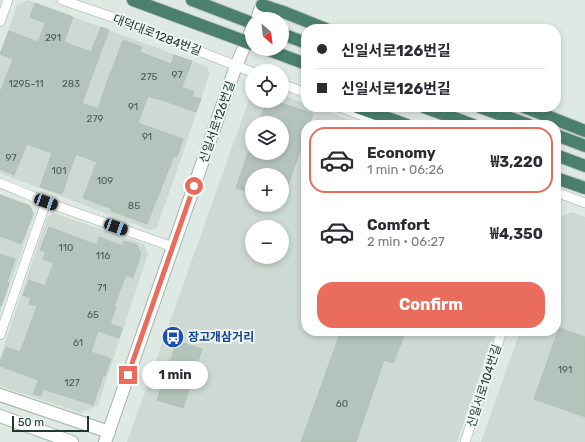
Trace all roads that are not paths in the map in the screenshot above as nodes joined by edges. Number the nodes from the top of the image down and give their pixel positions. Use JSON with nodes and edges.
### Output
{"nodes":[{"id":1,"x":8,"y":0,"type":"edge"},
{"id":2,"x":62,"y":0,"type":"edge"},
{"id":3,"x":133,"y":0,"type":"edge"},
{"id":4,"x":192,"y":0,"type":"edge"},
{"id":5,"x":262,"y":6,"type":"joint"},
{"id":6,"x":259,"y":12,"type":"edge"},
{"id":7,"x":245,"y":20,"type":"edge"},
{"id":8,"x":0,"y":22,"type":"edge"},
{"id":9,"x":314,"y":24,"type":"edge"},
{"id":10,"x":289,"y":37,"type":"edge"},
{"id":11,"x":245,"y":41,"type":"edge"},
{"id":12,"x":301,"y":42,"type":"edge"},
{"id":13,"x":245,"y":46,"type":"edge"},
{"id":14,"x":285,"y":56,"type":"edge"},
{"id":15,"x":301,"y":62,"type":"edge"},
{"id":16,"x":236,"y":66,"type":"junction"},
{"id":17,"x":245,"y":69,"type":"edge"},
{"id":18,"x":289,"y":87,"type":"edge"},
{"id":19,"x":301,"y":91,"type":"edge"},
{"id":20,"x":353,"y":112,"type":"edge"},
{"id":21,"x":371,"y":112,"type":"edge"},
{"id":22,"x":438,"y":112,"type":"edge"},
{"id":23,"x":494,"y":112,"type":"edge"},
{"id":24,"x":537,"y":112,"type":"edge"},
{"id":25,"x":373,"y":120,"type":"edge"},
{"id":26,"x":394,"y":120,"type":"edge"},
{"id":27,"x":459,"y":120,"type":"edge"},
{"id":28,"x":515,"y":120,"type":"edge"},
{"id":29,"x":557,"y":120,"type":"edge"},
{"id":30,"x":561,"y":122,"type":"edge"},
{"id":31,"x":585,"y":131,"type":"edge"},
{"id":32,"x":561,"y":137,"type":"edge"},
{"id":33,"x":585,"y":146,"type":"edge"},
{"id":34,"x":561,"y":157,"type":"edge"},
{"id":35,"x":585,"y":166,"type":"edge"},
{"id":36,"x":561,"y":180,"type":"edge"},
{"id":37,"x":0,"y":183,"type":"edge"},
{"id":38,"x":585,"y":188,"type":"edge"},
{"id":39,"x":561,"y":194,"type":"edge"},
{"id":40,"x":46,"y":202,"type":"junction"},
{"id":41,"x":585,"y":203,"type":"edge"},
{"id":42,"x":173,"y":247,"type":"junction"},
{"id":43,"x":0,"y":335,"type":"edge"},
{"id":44,"x":500,"y":336,"type":"edge"},
{"id":45,"x":0,"y":395,"type":"edge"},
{"id":46,"x":0,"y":416,"type":"edge"},
{"id":47,"x":107,"y":437,"type":"edge"},
{"id":48,"x":72,"y":442,"type":"edge"},
{"id":49,"x":465,"y":442,"type":"edge"}],
"edges":[{"from":1,"to":8,"type":"street"},
{"from":2,"to":16,"type":"street","name":"대덕대로1284번길"},
{"from":3,"to":11,"type":"highway","bridge":true},
{"from":4,"to":7,"type":"highway"},
{"from":5,"to":6,"type":"main road"},
{"from":5,"to":9,"type":"highway"},
{"from":10,"to":12,"type":"highway"},
{"from":13,"to":16,"type":"main road","name":"신일서로126번길"},
{"from":14,"to":15,"type":"highway"},
{"from":16,"to":17,"type":"street","name":"대덕대로1284번길"},
{"from":16,"to":42,"type":"main road","name":"신일서로126번길"},
{"from":18,"to":19,"type":"street"},
{"from":20,"to":25,"type":"street"},
{"from":21,"to":26,"type":"highway"},
{"from":22,"to":27,"type":"highway"},
{"from":23,"to":28,"type":"highway"},
{"from":24,"to":29,"type":"highway"},
{"from":30,"to":31,"type":"highway"},
{"from":32,"to":33,"type":"highway"},
{"from":34,"to":35,"type":"highway"},
{"from":36,"to":38,"type":"highway"},
{"from":37,"to":40,"type":"street"},
{"from":39,"to":41,"type":"street"},
{"from":40,"to":42,"type":"street"},
{"from":40,"to":43,"type":"street"},
{"from":42,"to":47,"type":"main road","name":"신일서로126번길"},
{"from":44,"to":49,"type":"street","name":"신일서로104번길"},
{"from":45,"to":47,"type":"main road"},
{"from":46,"to":48,"type":"main road"}]}
